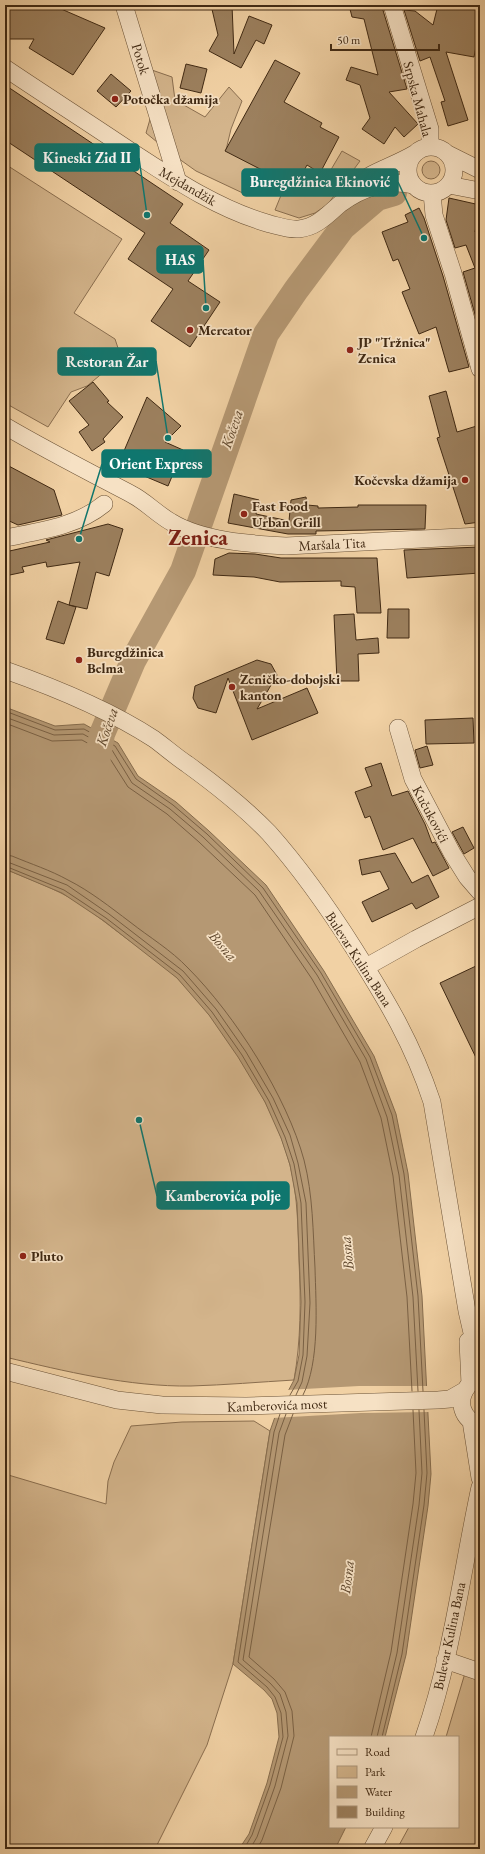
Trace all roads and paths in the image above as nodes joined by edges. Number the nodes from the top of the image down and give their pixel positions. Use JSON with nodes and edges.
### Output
{"nodes":[{"id":1,"x":124,"y":5,"type":"edge"},
{"id":2,"x":392,"y":5,"type":"edge"},
{"id":3,"x":5,"y":68,"type":"edge"},
{"id":4,"x":430,"y":146,"type":"junction"},
{"id":5,"x":414,"y":154,"type":"junction"},
{"id":6,"x":448,"y":154,"type":"junction"},
{"id":7,"x":480,"y":170,"type":"edge"},
{"id":8,"x":178,"y":182,"type":"junction"},
{"id":9,"x":449,"y":184,"type":"junction"},
{"id":10,"x":414,"y":185,"type":"junction"},
{"id":11,"x":480,"y":191,"type":"edge"},
{"id":12,"x":432,"y":193,"type":"junction"},
{"id":13,"x":341,"y":203,"type":"junction"},
{"id":14,"x":480,"y":368,"type":"edge"},
{"id":15,"x":5,"y":426,"type":"edge"},
{"id":16,"x":104,"y":504,"type":"dead end"},
{"id":17,"x":480,"y":536,"type":"edge"},
{"id":18,"x":5,"y":538,"type":"edge"},
{"id":19,"x":5,"y":670,"type":"edge"},
{"id":20,"x":398,"y":728,"type":"dead end"},
{"id":21,"x":480,"y":892,"type":"edge"},
{"id":22,"x":480,"y":906,"type":"edge"},
{"id":23,"x":366,"y":967,"type":"junction"},
{"id":24,"x":467,"y":1311,"type":"junction"},
{"id":25,"x":480,"y":1358,"type":"edge"},
{"id":26,"x":5,"y":1371,"type":"edge"},
{"id":27,"x":471,"y":1385,"type":"edge"},
{"id":28,"x":441,"y":1399,"type":"junction"},
{"id":29,"x":471,"y":1418,"type":"edge"},
{"id":30,"x":480,"y":1478,"type":"edge"},
{"id":31,"x":480,"y":1487,"type":"edge"},
{"id":32,"x":445,"y":1660,"type":"junction"},
{"id":33,"x":480,"y":1672,"type":"edge"},
{"id":34,"x":424,"y":1736,"type":"edge"},
{"id":35,"x":383,"y":1828,"type":"edge"},
{"id":36,"x":372,"y":1849,"type":"edge"}],
"edges":[{"from":1,"to":8,"type":"street","name":"Potok"},
{"from":2,"to":4,"type":"street","name":"Srpska Mahala"},
{"from":3,"to":8,"type":"street","name":"Mejdandžik"},
{"from":4,"to":5,"type":"street"},
{"from":4,"to":6,"type":"street"},
{"from":5,"to":10,"type":"street"},
{"from":5,"to":13,"type":"street"},
{"from":6,"to":7,"type":"street"},
{"from":6,"to":9,"type":"street"},
{"from":8,"to":13,"type":"street","name":"Mejdandžik"},
{"from":9,"to":11,"type":"street"},
{"from":9,"to":12,"type":"street"},
{"from":10,"to":12,"type":"street"},
{"from":10,"to":13,"type":"street"},
{"from":12,"to":14,"type":"street"},
{"from":15,"to":17,"type":"street","name":"Maršala Tita"},
{"from":16,"to":18,"type":"street"},
{"from":19,"to":23,"type":"street","name":"Bulevar Kulina Bana"},
{"from":20,"to":21,"type":"street","name":"Kučukovići"},
{"from":22,"to":23,"type":"street"},
{"from":23,"to":24,"type":"street","name":"Bulevar Kulina Bana"},
{"from":24,"to":25,"type":"street","name":"Bulevar Kulina Bana"},
{"from":24,"to":27,"type":"street","name":"Bulevar Kulina Bana"},
{"from":26,"to":28,"type":"street","name":"Kamberovića most"},
{"from":27,"to":28,"type":"street"},
{"from":27,"to":29,"type":"street","name":"Bulevar Kulina Bana"},
{"from":28,"to":29,"type":"street"},
{"from":29,"to":30,"type":"street"},
{"from":31,"to":32,"type":"street","name":"Bulevar Kulina Bana"},
{"from":32,"to":33,"type":"street"},
{"from":32,"to":34,"type":"street","name":"Bulevar Kulina Bana"},
{"from":35,"to":36,"type":"street"}]}
